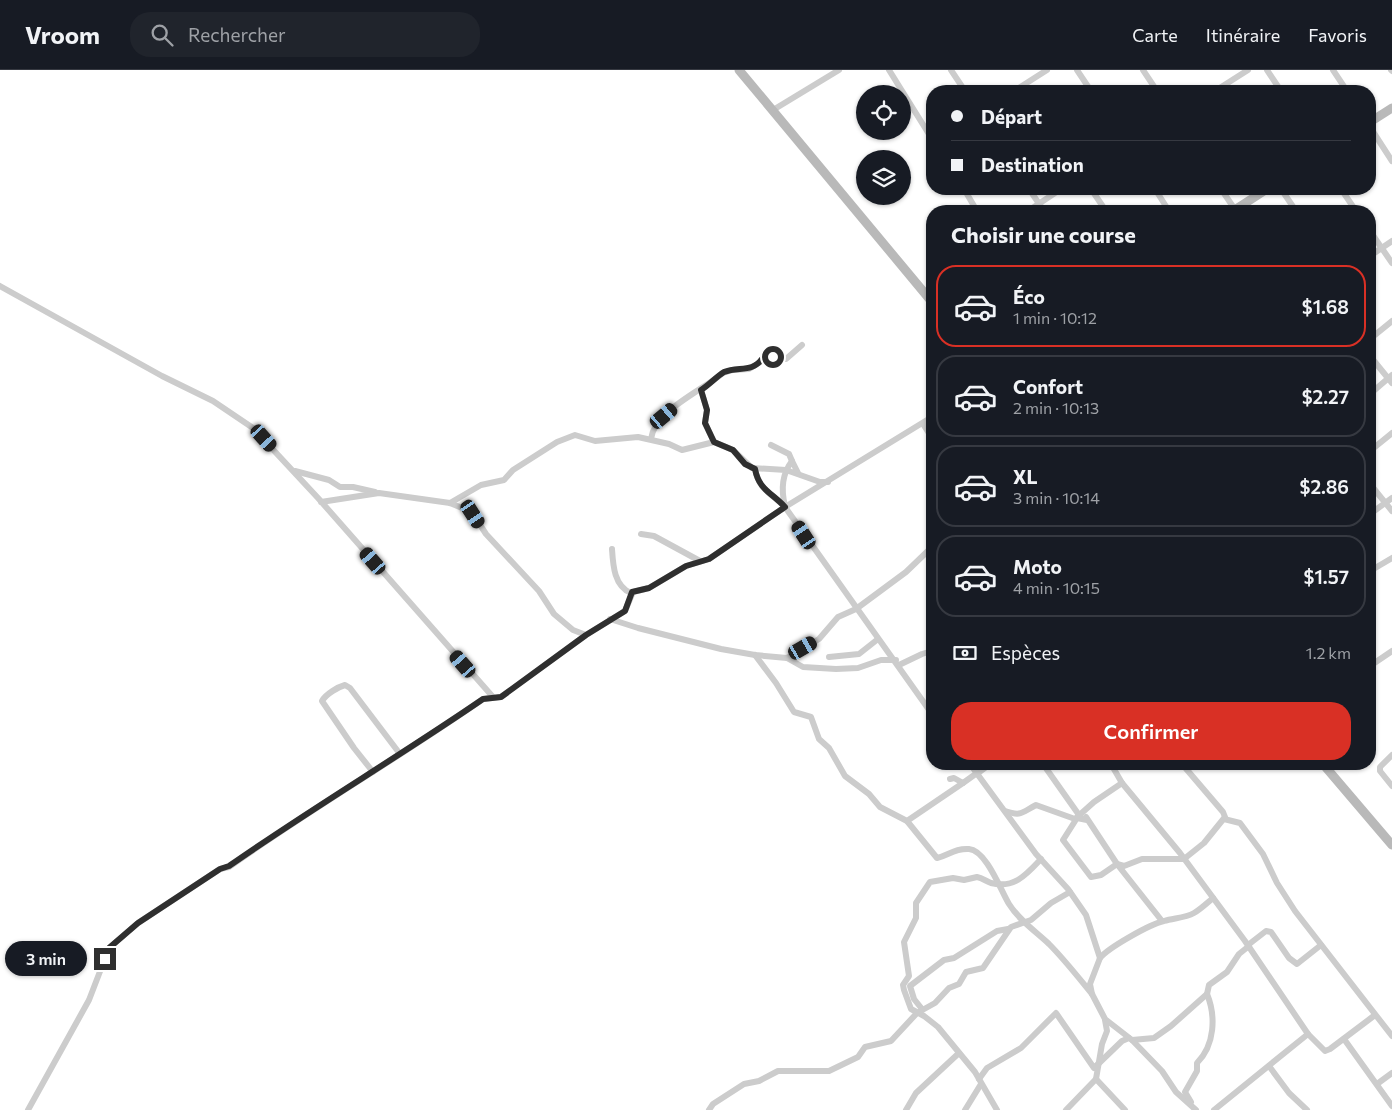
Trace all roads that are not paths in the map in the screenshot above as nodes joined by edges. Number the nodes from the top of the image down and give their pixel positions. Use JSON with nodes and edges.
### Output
{"nodes":[{"id":1,"x":739,"y":70,"type":"edge"},
{"id":2,"x":839,"y":70,"type":"edge"},
{"id":3,"x":889,"y":70,"type":"edge"},
{"id":4,"x":951,"y":70,"type":"edge"},
{"id":5,"x":1046,"y":70,"type":"edge"},
{"id":6,"x":1077,"y":70,"type":"edge"},
{"id":7,"x":1143,"y":70,"type":"edge"},
{"id":8,"x":1248,"y":70,"type":"edge"},
{"id":9,"x":1268,"y":70,"type":"edge"},
{"id":10,"x":1333,"y":70,"type":"edge"},
{"id":11,"x":961,"y":85,"type":"edge"},
{"id":12,"x":1029,"y":85,"type":"edge"},
{"id":13,"x":1087,"y":85,"type":"edge"},
{"id":14,"x":1153,"y":85,"type":"edge"},
{"id":15,"x":1224,"y":85,"type":"edge"},
{"id":16,"x":1277,"y":85,"type":"edge"},
{"id":17,"x":1343,"y":85,"type":"edge"},
{"id":18,"x":1392,"y":108,"type":"edge"},
{"id":19,"x":773,"y":110,"type":"junction"},
{"id":20,"x":1376,"y":118,"type":"edge"},
{"id":21,"x":926,"y":129,"type":"edge"},
{"id":22,"x":1376,"y":137,"type":"edge"},
{"id":23,"x":1392,"y":162,"type":"edge"},
{"id":24,"x":1033,"y":195,"type":"edge"},
{"id":25,"x":1050,"y":195,"type":"edge"},
{"id":26,"x":1258,"y":195,"type":"edge"},
{"id":27,"x":1038,"y":202,"type":"junction"},
{"id":28,"x":1035,"y":205,"type":"edge"},
{"id":29,"x":1040,"y":205,"type":"edge"},
{"id":30,"x":1244,"y":205,"type":"edge"},
{"id":31,"x":1376,"y":240,"type":"edge"},
{"id":32,"x":1392,"y":241,"type":"edge"},
{"id":33,"x":1382,"y":248,"type":"junction"},
{"id":34,"x":1376,"y":252,"type":"edge"},
{"id":35,"x":1392,"y":263,"type":"edge"},
{"id":36,"x":0,"y":286,"type":"edge"},
{"id":37,"x":926,"y":295,"type":"edge"},
{"id":38,"x":1392,"y":321,"type":"edge"},
{"id":39,"x":1376,"y":334,"type":"edge"},
{"id":40,"x":802,"y":345,"type":"dead end"},
{"id":41,"x":1376,"y":363,"type":"edge"},
{"id":42,"x":1391,"y":379,"type":"edge"},
{"id":43,"x":701,"y":390,"type":"junction"},
{"id":44,"x":1376,"y":390,"type":"edge"},
{"id":45,"x":926,"y":422,"type":"edge"},
{"id":46,"x":923,"y":424,"type":"junction"},
{"id":47,"x":926,"y":429,"type":"edge"},
{"id":48,"x":1392,"y":432,"type":"edge"},
{"id":49,"x":651,"y":439,"type":"junction"},
{"id":50,"x":714,"y":442,"type":"junction"},
{"id":51,"x":771,"y":445,"type":"dead end"},
{"id":52,"x":1376,"y":446,"type":"edge"},
{"id":53,"x":792,"y":461,"type":"junction"},
{"id":54,"x":755,"y":469,"type":"junction"},
{"id":55,"x":786,"y":470,"type":"junction"},
{"id":56,"x":295,"y":472,"type":"junction"},
{"id":57,"x":798,"y":473,"type":"junction"},
{"id":58,"x":830,"y":482,"type":"junction"},
{"id":59,"x":1376,"y":492,"type":"edge"},
{"id":60,"x":379,"y":493,"type":"junction"},
{"id":61,"x":1392,"y":498,"type":"edge"},
{"id":62,"x":322,"y":502,"type":"junction"},
{"id":63,"x":450,"y":503,"type":"junction"},
{"id":64,"x":1386,"y":504,"type":"junction"},
{"id":65,"x":785,"y":507,"type":"junction"},
{"id":66,"x":1376,"y":510,"type":"edge"},
{"id":67,"x":1392,"y":511,"type":"edge"},
{"id":68,"x":641,"y":534,"type":"dead end"},
{"id":69,"x":612,"y":549,"type":"dead end"},
{"id":70,"x":926,"y":553,"type":"edge"},
{"id":71,"x":1392,"y":558,"type":"edge"},
{"id":72,"x":700,"y":561,"type":"junction"},
{"id":73,"x":1376,"y":567,"type":"edge"},
{"id":74,"x":631,"y":593,"type":"junction"},
{"id":75,"x":856,"y":609,"type":"junction"},
{"id":76,"x":610,"y":619,"type":"junction"},
{"id":77,"x":586,"y":635,"type":"junction"},
{"id":78,"x":878,"y":639,"type":"junction"},
{"id":79,"x":1392,"y":651,"type":"edge"},
{"id":80,"x":926,"y":653,"type":"edge"},
{"id":81,"x":755,"y":655,"type":"junction"},
{"id":82,"x":829,"y":657,"type":"dead end"},
{"id":83,"x":787,"y":658,"type":"junction"},
{"id":84,"x":1376,"y":662,"type":"edge"},
{"id":85,"x":897,"y":663,"type":"junction"},
{"id":86,"x":493,"y":697,"type":"junction"},
{"id":87,"x":926,"y":705,"type":"edge"},
{"id":88,"x":400,"y":754,"type":"junction"},
{"id":89,"x":1392,"y":755,"type":"edge"},
{"id":90,"x":975,"y":770,"type":"edge"},
{"id":91,"x":982,"y":770,"type":"edge"},
{"id":92,"x":1047,"y":770,"type":"edge"},
{"id":93,"x":1114,"y":770,"type":"edge"},
{"id":94,"x":1187,"y":770,"type":"edge"},
{"id":95,"x":1328,"y":770,"type":"edge"},
{"id":96,"x":373,"y":772,"type":"junction"},
{"id":97,"x":978,"y":773,"type":"junction"},
{"id":98,"x":950,"y":780,"type":"dead end"},
{"id":99,"x":963,"y":783,"type":"junction"},
{"id":100,"x":1122,"y":784,"type":"junction"},
{"id":101,"x":1392,"y":786,"type":"edge"},
{"id":102,"x":1005,"y":811,"type":"junction"},
{"id":103,"x":1080,"y":815,"type":"junction"},
{"id":104,"x":1224,"y":819,"type":"junction"},
{"id":105,"x":907,"y":821,"type":"junction"},
{"id":106,"x":1392,"y":845,"type":"edge"},
{"id":107,"x":1041,"y":859,"type":"junction"},
{"id":108,"x":1184,"y":859,"type":"junction"},
{"id":109,"x":1117,"y":864,"type":"junction"},
{"id":110,"x":996,"y":883,"type":"junction"},
{"id":111,"x":1070,"y":892,"type":"junction"},
{"id":112,"x":1213,"y":898,"type":"junction"},
{"id":113,"x":1162,"y":921,"type":"junction"},
{"id":114,"x":1026,"y":923,"type":"junction"},
{"id":115,"x":1008,"y":929,"type":"junction"},
{"id":116,"x":1321,"y":945,"type":"junction"},
{"id":117,"x":1248,"y":946,"type":"junction"},
{"id":118,"x":1100,"y":958,"type":"junction"},
{"id":119,"x":1092,"y":994,"type":"junction"},
{"id":120,"x":1207,"y":994,"type":"junction"},
{"id":121,"x":920,"y":1011,"type":"junction"},
{"id":122,"x":1375,"y":1015,"type":"junction"},
{"id":123,"x":1105,"y":1019,"type":"junction"},
{"id":124,"x":1308,"y":1034,"type":"junction"},
{"id":125,"x":1392,"y":1036,"type":"edge"},
{"id":126,"x":1131,"y":1039,"type":"junction"},
{"id":127,"x":1344,"y":1039,"type":"junction"},
{"id":128,"x":959,"y":1053,"type":"junction"},
{"id":129,"x":1269,"y":1066,"type":"junction"},
{"id":130,"x":1097,"y":1067,"type":"junction"},
{"id":131,"x":1392,"y":1073,"type":"edge"},
{"id":132,"x":980,"y":1078,"type":"junction"},
{"id":133,"x":1096,"y":1079,"type":"junction"},
{"id":134,"x":1377,"y":1084,"type":"junction"},
{"id":135,"x":1392,"y":1106,"type":"edge"},
{"id":136,"x":28,"y":1110,"type":"edge"},
{"id":137,"x":709,"y":1110,"type":"edge"},
{"id":138,"x":906,"y":1110,"type":"edge"},
{"id":139,"x":965,"y":1110,"type":"edge"},
{"id":140,"x":997,"y":1110,"type":"edge"},
{"id":141,"x":1066,"y":1110,"type":"edge"},
{"id":142,"x":1124,"y":1110,"type":"edge"},
{"id":143,"x":1196,"y":1110,"type":"edge"},
{"id":144,"x":1214,"y":1110,"type":"edge"},
{"id":145,"x":1308,"y":1110,"type":"edge"}],
"edges":[{"from":1,"to":19,"type":"main road"},
{"from":2,"to":19,"type":"street"},
{"from":3,"to":21,"type":"street"},
{"from":4,"to":11,"type":"street"},
{"from":5,"to":12,"type":"street"},
{"from":6,"to":13,"type":"street"},
{"from":7,"to":14,"type":"street"},
{"from":8,"to":15,"type":"street"},
{"from":9,"to":16,"type":"street"},
{"from":10,"to":17,"type":"street"},
{"from":18,"to":20,"type":"main road"},
{"from":19,"to":37,"type":"main road"},
{"from":22,"to":23,"type":"street"},
{"from":24,"to":27,"type":"street"},
{"from":25,"to":27,"type":"street"},
{"from":26,"to":30,"type":"main road"},
{"from":27,"to":28,"type":"street"},
{"from":27,"to":29,"type":"street"},
{"from":31,"to":33,"type":"street"},
{"from":32,"to":33,"type":"street"},
{"from":33,"to":34,"type":"street"},
{"from":33,"to":35,"type":"street"},
{"from":36,"to":56,"type":"street"},
{"from":38,"to":39,"type":"street"},
{"from":40,"to":43,"type":"street"},
{"from":41,"to":42,"type":"street"},
{"from":42,"to":44,"type":"street"},
{"from":43,"to":49,"type":"street"},
{"from":43,"to":50,"type":"street"},
{"from":45,"to":46,"type":"street"},
{"from":46,"to":47,"type":"street"},
{"from":46,"to":58,"type":"street"},
{"from":48,"to":52,"type":"street"},
{"from":49,"to":50,"type":"street"},
{"from":49,"to":63,"type":"street"},
{"from":50,"to":54,"type":"street"},
{"from":51,"to":53,"type":"street"},
{"from":53,"to":55,"type":"street"},
{"from":53,"to":57,"type":"street"},
{"from":54,"to":55,"type":"street"},
{"from":54,"to":65,"type":"street"},
{"from":55,"to":57,"type":"street"},
{"from":55,"to":65,"type":"street"},
{"from":56,"to":60,"type":"street"},
{"from":56,"to":62,"type":"street"},
{"from":57,"to":58,"type":"street"},
{"from":58,"to":65,"type":"street"},
{"from":59,"to":64,"type":"street"},
{"from":60,"to":62,"type":"street"},
{"from":60,"to":63,"type":"street"},
{"from":61,"to":64,"type":"street"},
{"from":62,"to":86,"type":"street"},
{"from":63,"to":77,"type":"street"},
{"from":64,"to":66,"type":"street"},
{"from":64,"to":67,"type":"street"},
{"from":65,"to":72,"type":"street"},
{"from":65,"to":75,"type":"street"},
{"from":68,"to":72,"type":"street"},
{"from":69,"to":74,"type":"street"},
{"from":70,"to":75,"type":"street"},
{"from":71,"to":73,"type":"street"},
{"from":72,"to":74,"type":"street"},
{"from":74,"to":76,"type":"street"},
{"from":75,"to":78,"type":"street"},
{"from":75,"to":83,"type":"street"},
{"from":76,"to":77,"type":"street"},
{"from":76,"to":81,"type":"street"},
{"from":77,"to":86,"type":"street"},
{"from":78,"to":82,"type":"street"},
{"from":78,"to":85,"type":"street"},
{"from":79,"to":84,"type":"street"},
{"from":80,"to":85,"type":"street"},
{"from":81,"to":83,"type":"street"},
{"from":81,"to":105,"type":"street"},
{"from":83,"to":85,"type":"street"},
{"from":85,"to":87,"type":"street"},
{"from":86,"to":88,"type":"street"},
{"from":88,"to":96,"type":"street"},
{"from":88,"to":96,"type":"street"},
{"from":89,"to":101,"type":"street"},
{"from":90,"to":97,"type":"street"},
{"from":91,"to":97,"type":"street"},
{"from":92,"to":103,"type":"street"},
{"from":93,"to":100,"type":"street"},
{"from":94,"to":104,"type":"street"},
{"from":95,"to":106,"type":"main road"},
{"from":96,"to":136,"type":"street"},
{"from":97,"to":99,"type":"street"},
{"from":97,"to":102,"type":"street"},
{"from":98,"to":99,"type":"street"},
{"from":99,"to":105,"type":"street"},
{"from":100,"to":103,"type":"street"},
{"from":100,"to":108,"type":"street"},
{"from":102,"to":103,"type":"street"},
{"from":102,"to":107,"type":"street"},
{"from":103,"to":109,"type":"street"},
{"from":103,"to":109,"type":"street"},
{"from":104,"to":108,"type":"street"},
{"from":104,"to":116,"type":"street"},
{"from":105,"to":110,"type":"street"},
{"from":107,"to":110,"type":"street"},
{"from":107,"to":111,"type":"street"},
{"from":108,"to":109,"type":"street"},
{"from":108,"to":112,"type":"street"},
{"from":109,"to":113,"type":"street"},
{"from":110,"to":114,"type":"street"},
{"from":110,"to":121,"type":"street"},
{"from":111,"to":114,"type":"street"},
{"from":111,"to":118,"type":"street"},
{"from":112,"to":113,"type":"street"},
{"from":112,"to":117,"type":"street"},
{"from":113,"to":118,"type":"street"},
{"from":114,"to":115,"type":"street"},
{"from":114,"to":119,"type":"street"},
{"from":115,"to":121,"type":"street"},
{"from":115,"to":121,"type":"street"},
{"from":116,"to":117,"type":"street"},
{"from":116,"to":122,"type":"street"},
{"from":117,"to":120,"type":"street"},
{"from":117,"to":124,"type":"street"},
{"from":118,"to":119,"type":"street"},
{"from":119,"to":123,"type":"street"},
{"from":120,"to":126,"type":"street"},
{"from":120,"to":143,"type":"street"},
{"from":121,"to":128,"type":"street"},
{"from":121,"to":137,"type":"street"},
{"from":122,"to":125,"type":"street"},
{"from":122,"to":127,"type":"street"},
{"from":123,"to":126,"type":"street"},
{"from":123,"to":130,"type":"street"},
{"from":124,"to":127,"type":"street"},
{"from":124,"to":129,"type":"street"},
{"from":126,"to":130,"type":"street"},
{"from":126,"to":143,"type":"street"},
{"from":127,"to":134,"type":"street"},
{"from":128,"to":132,"type":"street"},
{"from":128,"to":138,"type":"street"},
{"from":129,"to":144,"type":"street"},
{"from":129,"to":145,"type":"street"},
{"from":130,"to":132,"type":"street"},
{"from":130,"to":133,"type":"street"},
{"from":131,"to":134,"type":"street"},
{"from":132,"to":139,"type":"street"},
{"from":132,"to":140,"type":"street"},
{"from":133,"to":141,"type":"street"},
{"from":133,"to":142,"type":"street"},
{"from":134,"to":135,"type":"street"}]}
